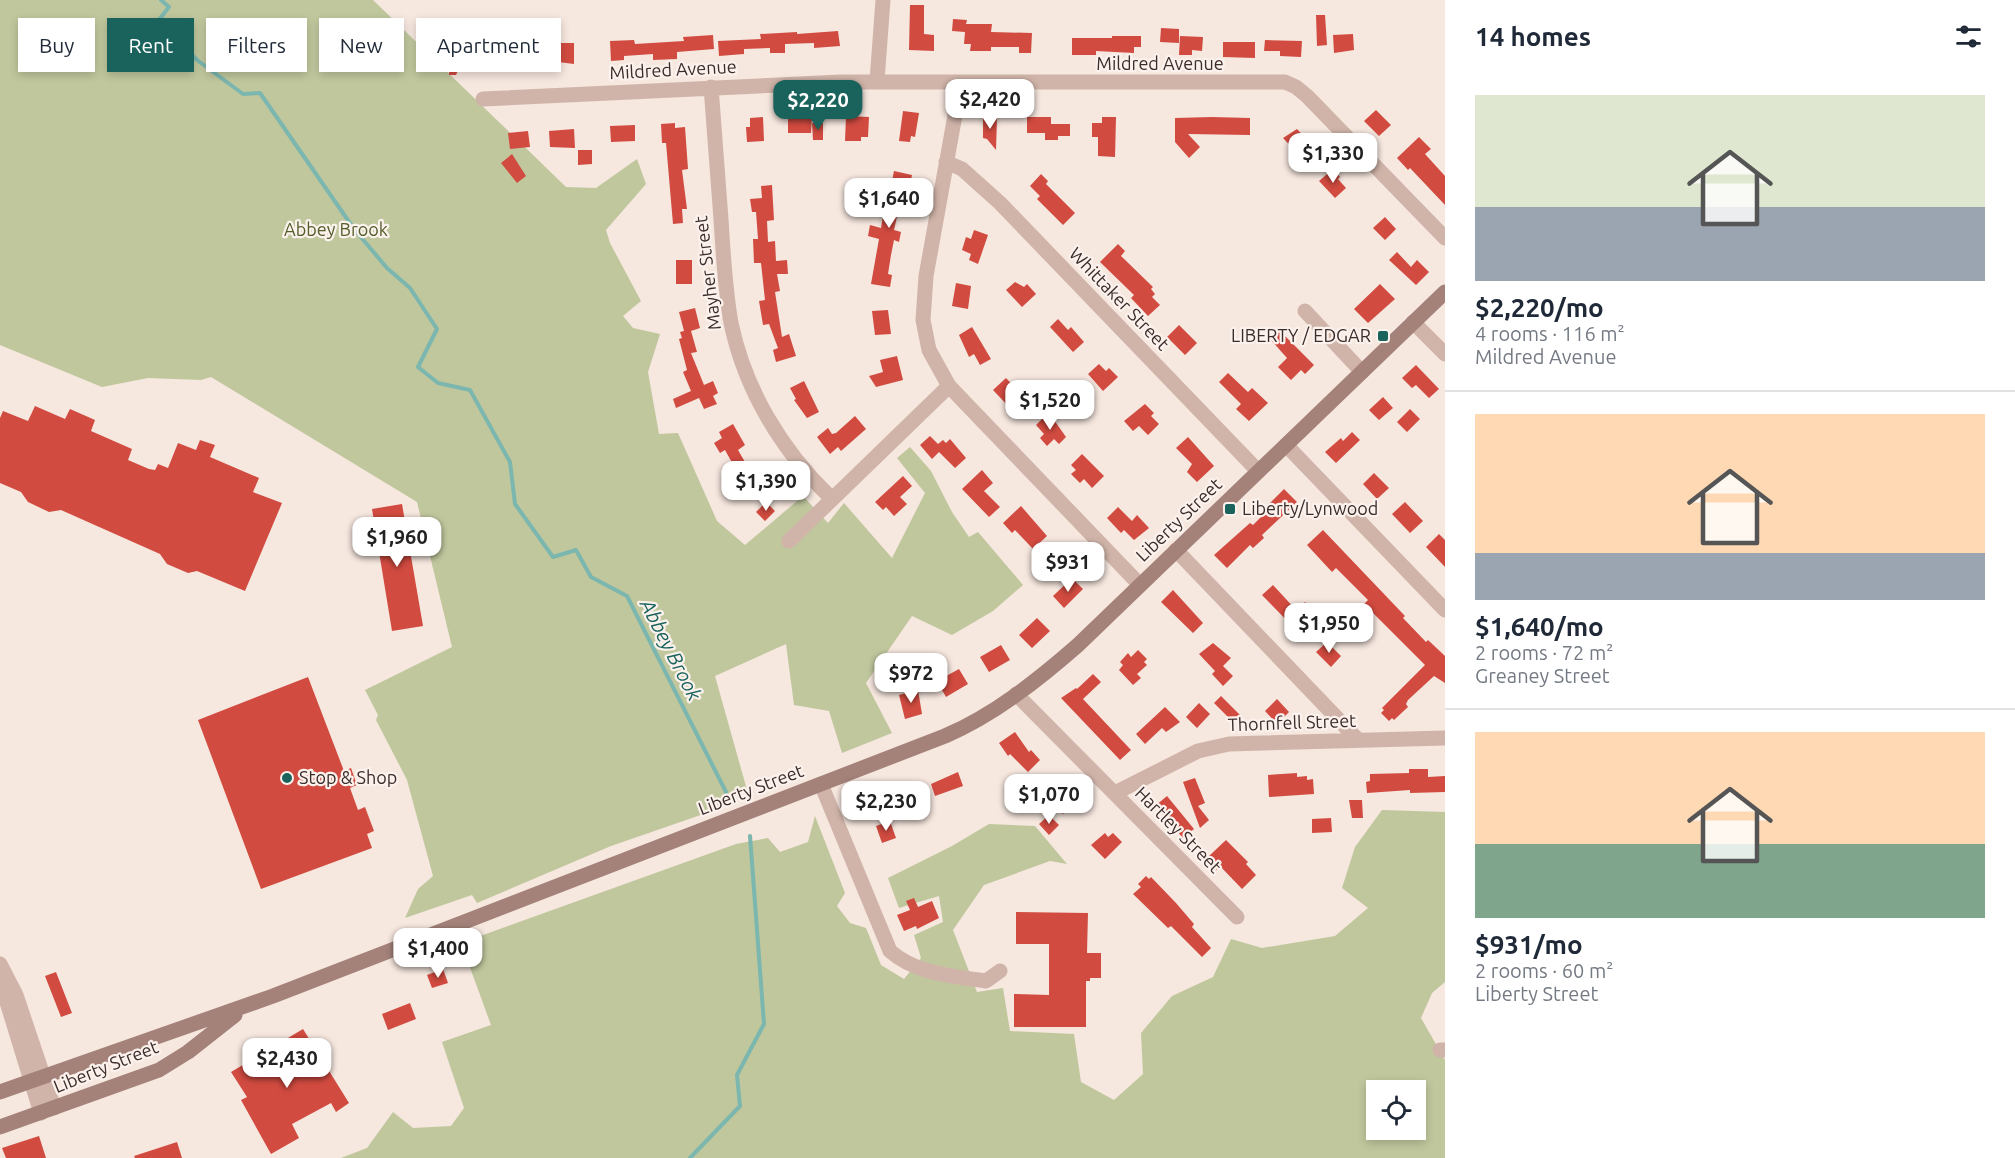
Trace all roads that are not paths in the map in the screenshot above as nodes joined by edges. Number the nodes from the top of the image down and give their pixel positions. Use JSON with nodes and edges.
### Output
{"nodes":[{"id":1,"x":883,"y":0,"type":"edge"},
{"id":2,"x":877,"y":81,"type":"junction"},
{"id":3,"x":961,"y":82,"type":"junction"},
{"id":4,"x":711,"y":87,"type":"junction"},
{"id":5,"x":483,"y":99,"type":"dead end"},
{"id":6,"x":946,"y":162,"type":"junction"},
{"id":7,"x":1445,"y":238,"type":"edge"},
{"id":8,"x":1445,"y":292,"type":"edge"},
{"id":9,"x":1305,"y":311,"type":"dead end"},
{"id":10,"x":1413,"y":322,"type":"junction"},
{"id":11,"x":1445,"y":354,"type":"edge"},
{"id":12,"x":1362,"y":372,"type":"junction"},
{"id":13,"x":949,"y":386,"type":"junction"},
{"id":14,"x":1286,"y":444,"type":"junction"},
{"id":15,"x":1258,"y":471,"type":"junction"},
{"id":16,"x":831,"y":498,"type":"junction"},
{"id":17,"x":789,"y":541,"type":"dead end"},
{"id":18,"x":1176,"y":550,"type":"junction"},
{"id":19,"x":1140,"y":585,"type":"junction"},
{"id":20,"x":1445,"y":610,"type":"edge"},
{"id":21,"x":1016,"y":694,"type":"junction"},
{"id":22,"x":1445,"y":738,"type":"edge"},
{"id":23,"x":1358,"y":740,"type":"junction"},
{"id":24,"x":821,"y":784,"type":"junction"},
{"id":25,"x":1115,"y":793,"type":"junction"},
{"id":26,"x":1236,"y":917,"type":"dead end"},
{"id":27,"x":0,"y":964,"type":"edge"},
{"id":28,"x":0,"y":970,"type":"edge"},
{"id":29,"x":1000,"y":971,"type":"dead end"},
{"id":30,"x":247,"y":1006,"type":"junction"},
{"id":31,"x":37,"y":1079,"type":"junction"},
{"id":32,"x":0,"y":1092,"type":"edge"},
{"id":33,"x":48,"y":1111,"type":"junction"},
{"id":34,"x":0,"y":1127,"type":"edge"}],
"edges":[{"from":1,"to":2,"type":"street"},
{"from":2,"to":3,"type":"street","name":"Mildred Avenue"},
{"from":2,"to":4,"type":"street","name":"Mildred Avenue"},
{"from":3,"to":6,"type":"street"},
{"from":3,"to":7,"type":"street","name":"Mildred Avenue"},
{"from":4,"to":5,"type":"street","name":"Mildred Avenue"},
{"from":4,"to":16,"type":"street","name":"Mayher Street"},
{"from":6,"to":13,"type":"street"},
{"from":6,"to":15,"type":"street","name":"Whittaker Street"},
{"from":8,"to":10,"type":"main road","name":"Liberty Street"},
{"from":9,"to":12,"type":"street"},
{"from":10,"to":11,"type":"street"},
{"from":10,"to":12,"type":"main road","name":"Liberty Street"},
{"from":12,"to":14,"type":"main road","name":"Liberty Street"},
{"from":13,"to":16,"type":"street"},
{"from":13,"to":19,"type":"street"},
{"from":14,"to":15,"type":"main road","name":"Liberty Street"},
{"from":14,"to":20,"type":"street"},
{"from":15,"to":18,"type":"main road","name":"Liberty Street"},
{"from":16,"to":17,"type":"street"},
{"from":18,"to":19,"type":"main road","name":"Liberty Street"},
{"from":18,"to":23,"type":"street"},
{"from":19,"to":21,"type":"main road","name":"Liberty Street"},
{"from":21,"to":24,"type":"main road","name":"Liberty Street"},
{"from":21,"to":25,"type":"street","name":"Hartley Street"},
{"from":22,"to":23,"type":"street","name":"Thornfell Street"},
{"from":23,"to":25,"type":"street","name":"Thornfell Street"},
{"from":24,"to":29,"type":"street"},
{"from":24,"to":30,"type":"main road","name":"Liberty Street"},
{"from":25,"to":26,"type":"street","name":"Hartley Street"},
{"from":27,"to":31,"type":"street"},
{"from":28,"to":31,"type":"street"},
{"from":30,"to":31,"type":"main road","name":"Liberty Street"},
{"from":30,"to":33,"type":"main road","name":"Liberty Street"},
{"from":31,"to":32,"type":"main road","name":"Liberty Street"},
{"from":31,"to":33,"type":"street"},
{"from":33,"to":34,"type":"main road","name":"Liberty Street"}]}
